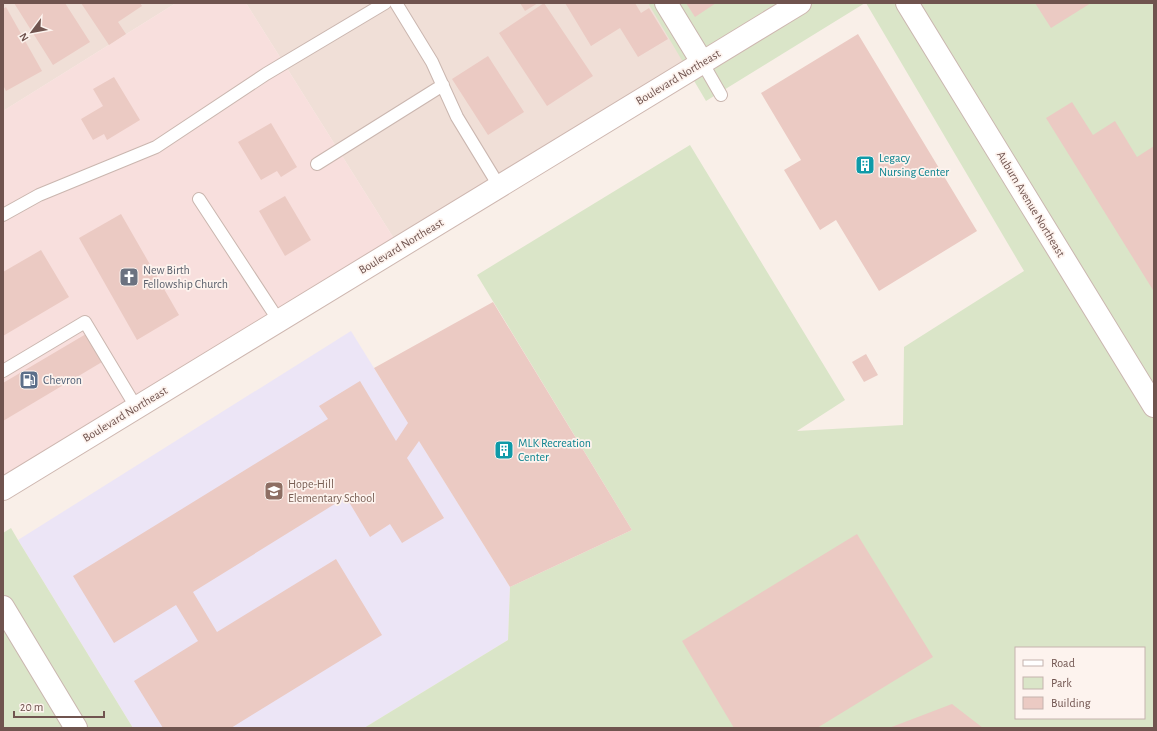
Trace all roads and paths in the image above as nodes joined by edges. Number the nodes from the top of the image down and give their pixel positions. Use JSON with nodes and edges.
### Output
{"nodes":[{"id":1,"x":384,"y":3,"type":"edge"},
{"id":2,"x":396,"y":3,"type":"edge"},
{"id":3,"x":666,"y":3,"type":"edge"},
{"id":4,"x":800,"y":3,"type":"edge"},
{"id":5,"x":908,"y":3,"type":"edge"},
{"id":6,"x":702,"y":62,"type":"junction"},
{"id":7,"x":443,"y":85,"type":"junction"},
{"id":8,"x":721,"y":95,"type":"dead end"},
{"id":9,"x":317,"y":164,"type":"dead end"},
{"id":10,"x":499,"y":186,"type":"junction"},
{"id":11,"x":199,"y":199,"type":"dead end"},
{"id":12,"x":3,"y":215,"type":"edge"},
{"id":13,"x":279,"y":321,"type":"junction"},
{"id":14,"x":3,"y":371,"type":"edge"},
{"id":15,"x":1154,"y":406,"type":"edge"},
{"id":16,"x":136,"y":407,"type":"junction"},
{"id":17,"x":3,"y":489,"type":"edge"},
{"id":18,"x":3,"y":606,"type":"edge"},
{"id":19,"x":76,"y":728,"type":"edge"}],
"edges":[{"from":1,"to":12,"type":"lane"},
{"from":2,"to":7,"type":"lane"},
{"from":3,"to":6,"type":"main road"},
{"from":4,"to":6,"type":"main road","name":"Boulevard Northeast"},
{"from":5,"to":15,"type":"main road","name":"Auburn Avenue Northeast"},
{"from":6,"to":8,"type":"lane"},
{"from":6,"to":10,"type":"main road","name":"Boulevard Northeast"},
{"from":7,"to":9,"type":"lane"},
{"from":7,"to":10,"type":"lane"},
{"from":10,"to":13,"type":"main road","name":"Boulevard Northeast"},
{"from":11,"to":13,"type":"lane"},
{"from":13,"to":16,"type":"main road","name":"Boulevard Northeast"},
{"from":14,"to":16,"type":"lane"},
{"from":16,"to":17,"type":"main road","name":"Boulevard Northeast"},
{"from":18,"to":19,"type":"main road"}]}
